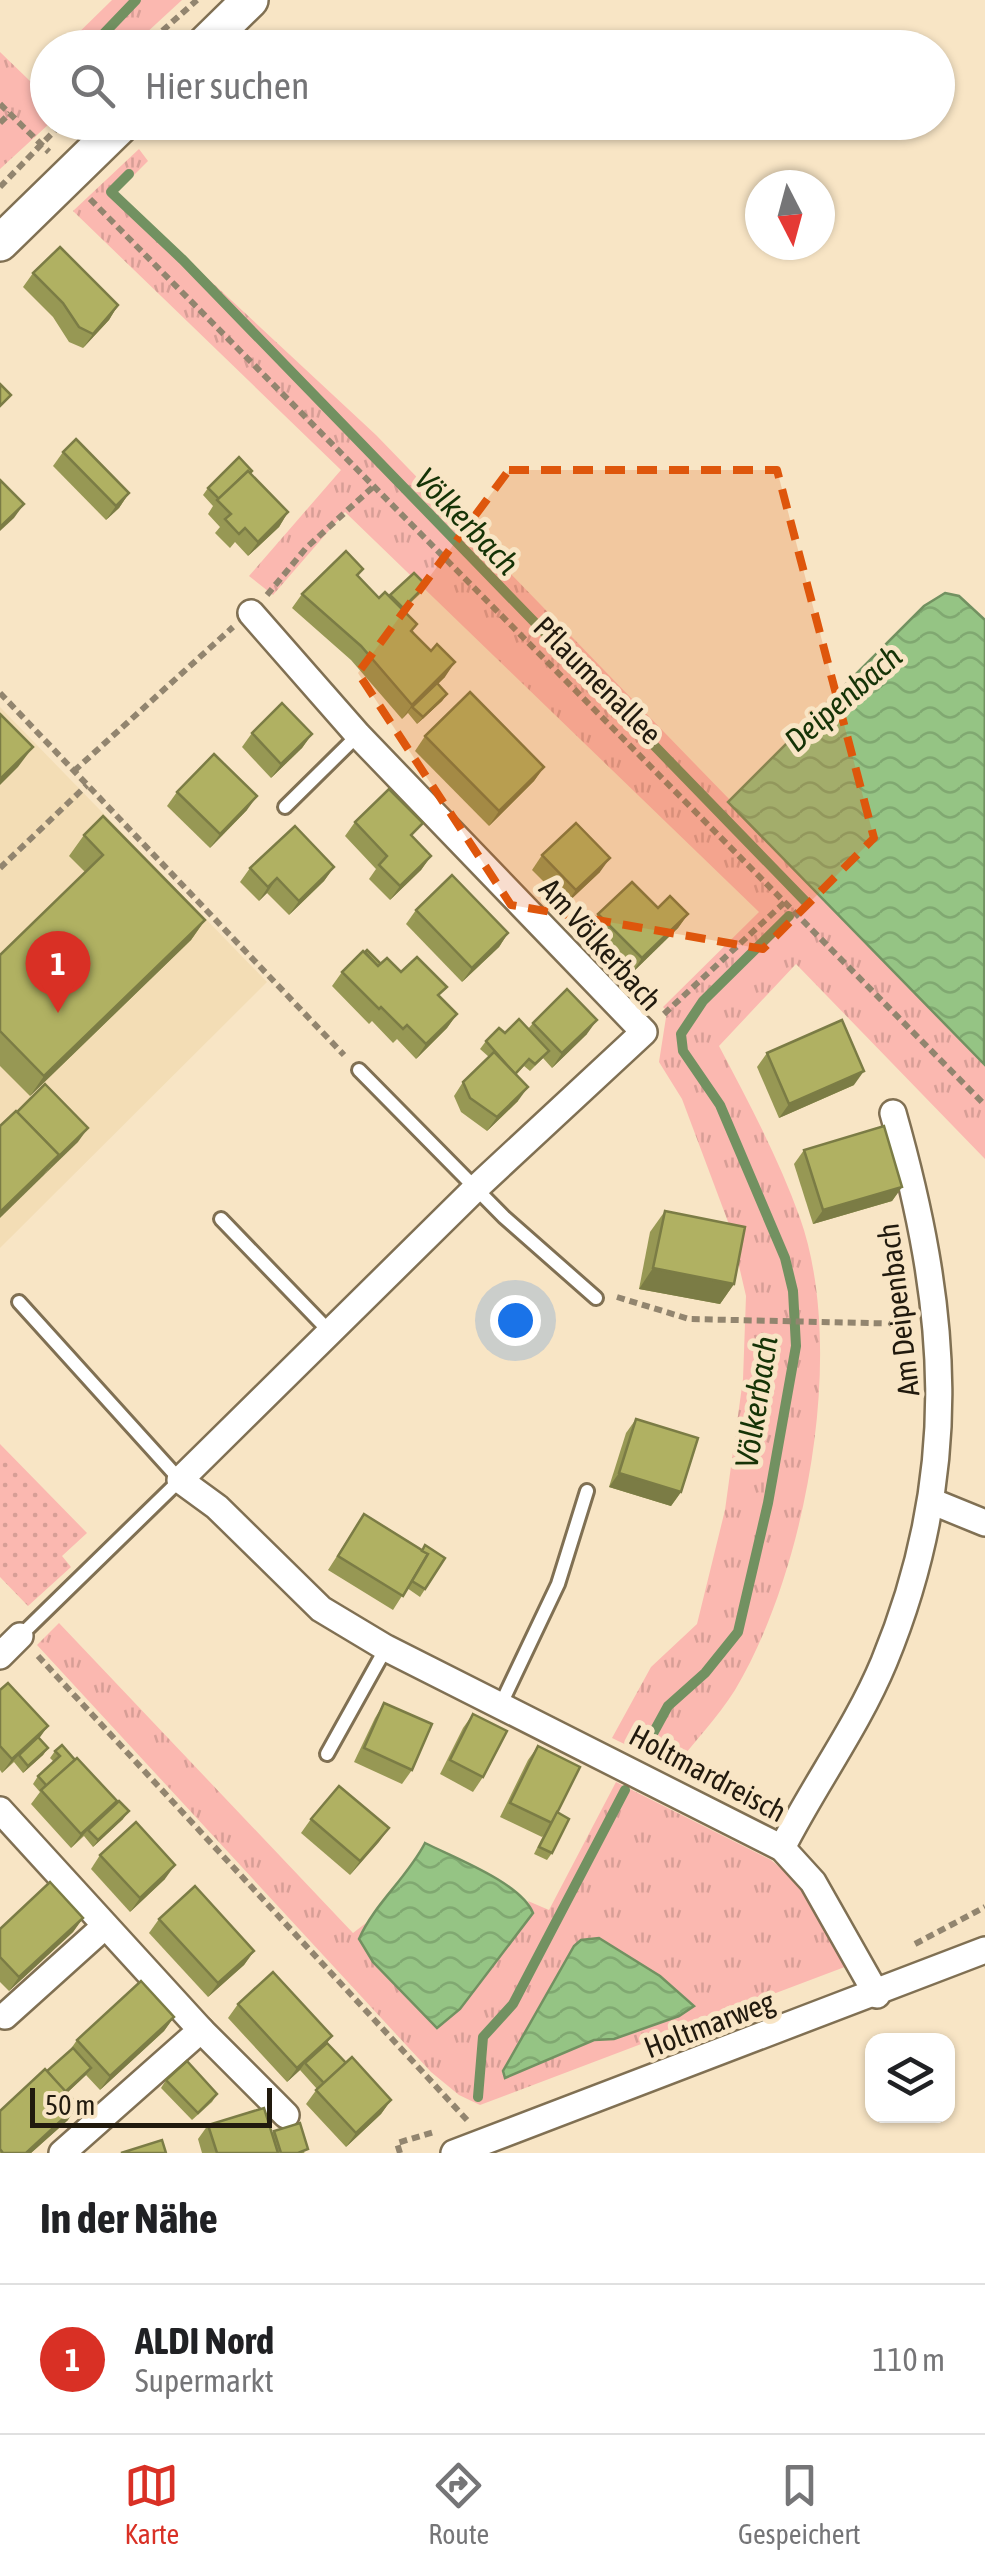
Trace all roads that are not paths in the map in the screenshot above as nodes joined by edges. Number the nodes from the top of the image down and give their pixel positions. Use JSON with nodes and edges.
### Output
{"nodes":[{"id":1,"x":250,"y":0,"type":"edge"},
{"id":2,"x":219,"y":30,"type":"edge"},
{"id":3,"x":106,"y":140,"type":"edge"},
{"id":4,"x":0,"y":243,"type":"edge"},
{"id":5,"x":251,"y":613,"type":"road end"},
{"id":6,"x":358,"y":736,"type":"junction"},
{"id":7,"x":285,"y":807,"type":"dead end"},
{"id":8,"x":359,"y":1070,"type":"road end"},
{"id":9,"x":892,"y":1113,"type":"dead end"},
{"id":10,"x":476,"y":1188,"type":"junction"},
{"id":11,"x":221,"y":1219,"type":"dead end"},
{"id":12,"x":596,"y":1298,"type":"road end"},
{"id":13,"x":19,"y":1302,"type":"dead end"},
{"id":14,"x":331,"y":1333,"type":"junction"},
{"id":15,"x":180,"y":1480,"type":"junction"},
{"id":16,"x":587,"y":1492,"type":"dead end"},
{"id":17,"x":931,"y":1501,"type":"junction"},
{"id":18,"x":985,"y":1524,"type":"edge"},
{"id":19,"x":20,"y":1636,"type":"joint"},
{"id":20,"x":386,"y":1648,"type":"junction"},
{"id":21,"x":0,"y":1656,"type":"edge"},
{"id":22,"x":501,"y":1704,"type":"junction"},
{"id":23,"x":327,"y":1754,"type":"dead end"},
{"id":24,"x":4,"y":1821,"type":"edge"},
{"id":25,"x":782,"y":1848,"type":"junction"},
{"id":26,"x":104,"y":1926,"type":"junction"},
{"id":27,"x":985,"y":1950,"type":"edge"},
{"id":28,"x":877,"y":1995,"type":"junction"},
{"id":29,"x":5,"y":2016,"type":"dead end"},
{"id":30,"x":202,"y":2030,"type":"junction"},
{"id":31,"x":286,"y":2115,"type":"dead end"},
{"id":32,"x":491,"y":2147,"type":"edge"},
{"id":33,"x":62,"y":2153,"type":"edge"},
{"id":34,"x":454,"y":2153,"type":"edge"}],
"edges":[{"from":1,"to":2,"type":"main road"},
{"from":3,"to":4,"type":"main road"},
{"from":5,"to":6,"type":"street","name":"Am Völkerbach"},
{"from":6,"to":7,"type":"lane"},
{"from":6,"to":10,"type":"street","name":"Am Völkerbach"},
{"from":8,"to":10,"type":"lane"},
{"from":9,"to":17,"type":"street","name":"Am Deipenbach"},
{"from":10,"to":12,"type":"lane"},
{"from":10,"to":14,"type":"street","name":"Am Völkerbach"},
{"from":11,"to":14,"type":"lane"},
{"from":13,"to":15,"type":"lane"},
{"from":14,"to":15,"type":"street","name":"Am Völkerbach"},
{"from":15,"to":19,"type":"lane"},
{"from":15,"to":20,"type":"street","name":"Holtmardreisch"},
{"from":16,"to":22,"type":"lane"},
{"from":17,"to":18,"type":"street"},
{"from":17,"to":25,"type":"street","name":"Am Deipenbach"},
{"from":19,"to":21,"type":"street"},
{"from":20,"to":22,"type":"street","name":"Holtmardreisch"},
{"from":20,"to":23,"type":"lane"},
{"from":22,"to":25,"type":"street","name":"Holtmardreisch"},
{"from":24,"to":26,"type":"street"},
{"from":25,"to":28,"type":"street","name":"Holtmardreisch"},
{"from":26,"to":29,"type":"street"},
{"from":26,"to":30,"type":"street"},
{"from":27,"to":28,"type":"street","name":"Holtmarweg"},
{"from":28,"to":32,"type":"street","name":"Holtmarweg"},
{"from":30,"to":31,"type":"street"},
{"from":30,"to":33,"type":"street"},
{"from":32,"to":34,"type":"street","name":"Holtmarweg"}]}
